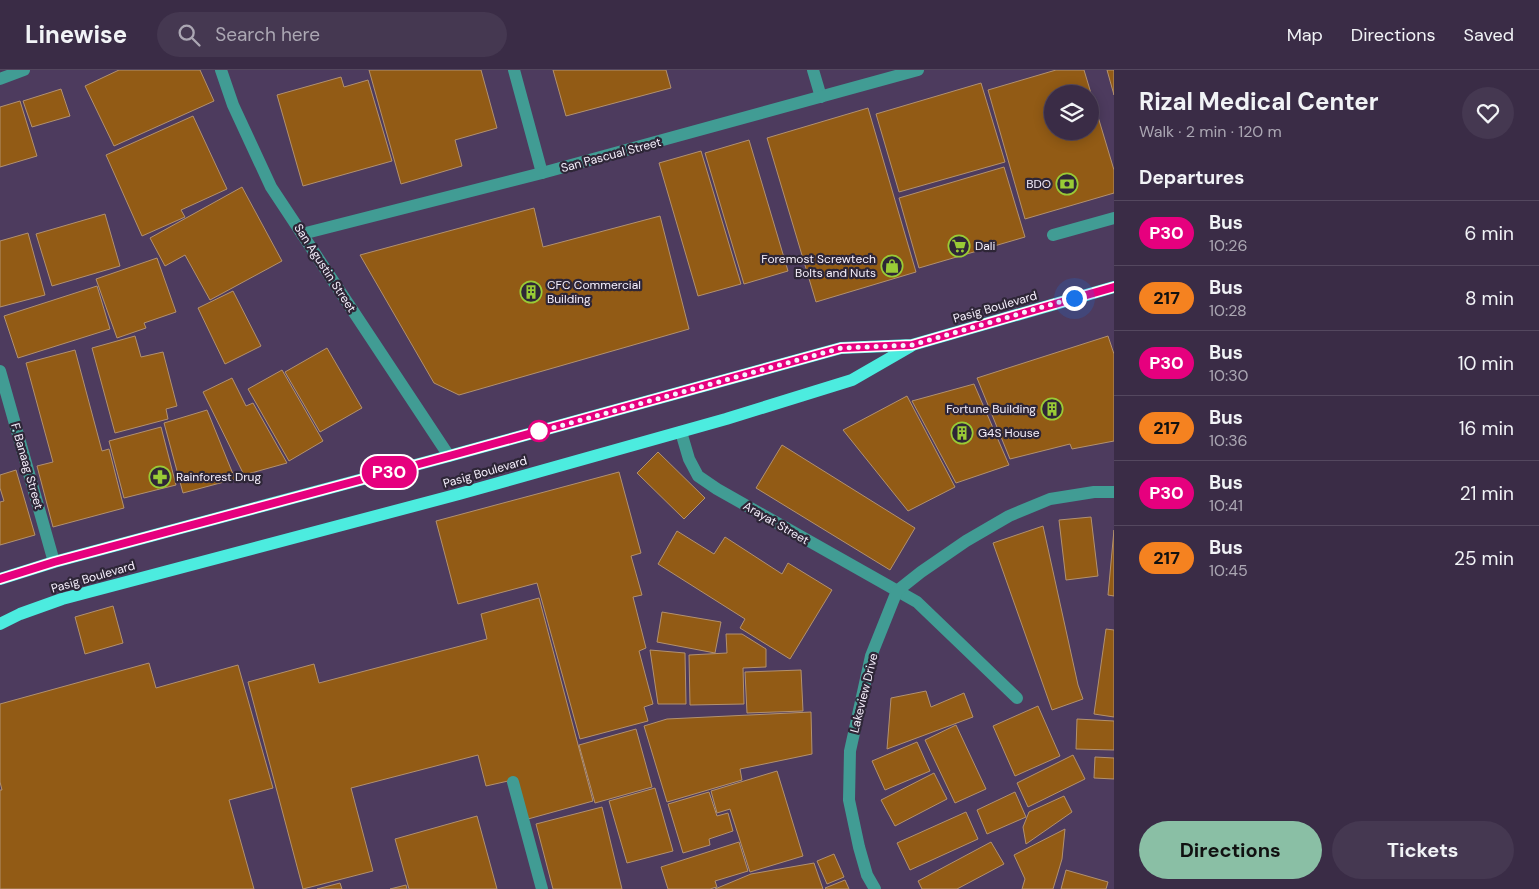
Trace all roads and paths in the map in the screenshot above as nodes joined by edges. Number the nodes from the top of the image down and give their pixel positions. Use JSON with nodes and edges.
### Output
{"nodes":[{"id":1,"x":24,"y":70,"type":"edge"},
{"id":2,"x":221,"y":70,"type":"edge"},
{"id":3,"x":514,"y":70,"type":"edge"},
{"id":4,"x":813,"y":70,"type":"edge"},
{"id":5,"x":918,"y":70,"type":"edge"},
{"id":6,"x":0,"y":79,"type":"edge"},
{"id":7,"x":821,"y":97,"type":"junction"},
{"id":8,"x":542,"y":174,"type":"junction"},
{"id":9,"x":1114,"y":218,"type":"edge"},
{"id":10,"x":302,"y":234,"type":"junction"},
{"id":11,"x":1053,"y":235,"type":"dead end"},
{"id":12,"x":1114,"y":287,"type":"edge"},
{"id":13,"x":912,"y":345,"type":"junction"},
{"id":14,"x":0,"y":371,"type":"edge"},
{"id":15,"x":681,"y":432,"type":"junction"},
{"id":16,"x":449,"y":456,"type":"junction"},
{"id":17,"x":1114,"y":492,"type":"edge"},
{"id":18,"x":54,"y":562,"type":"junction"},
{"id":19,"x":0,"y":579,"type":"edge"},
{"id":20,"x":897,"y":591,"type":"junction"},
{"id":21,"x":0,"y":624,"type":"edge"},
{"id":22,"x":1017,"y":698,"type":"dead end"},
{"id":23,"x":513,"y":782,"type":"dead end"},
{"id":24,"x":542,"y":889,"type":"edge"},
{"id":25,"x":875,"y":889,"type":"edge"}],
"edges":[{"from":1,"to":6,"type":"street"},
{"from":2,"to":10,"type":"street","name":"San Agustin Street"},
{"from":3,"to":8,"type":"street"},
{"from":4,"to":7,"type":"street"},
{"from":5,"to":7,"type":"street","name":"San Pascual Street"},
{"from":7,"to":8,"type":"street","name":"San Pascual Street"},
{"from":8,"to":10,"type":"street","name":"San Pascual Street"},
{"from":9,"to":11,"type":"street"},
{"from":10,"to":16,"type":"street","name":"San Agustin Street"},
{"from":12,"to":13,"type":"main road","name":"Pasig Boulevard"},
{"from":13,"to":15,"type":"main road","name":"Pasig Boulevard"},
{"from":13,"to":16,"type":"main road","name":"Pasig Boulevard"},
{"from":14,"to":18,"type":"street","name":"F. Banaag Street"},
{"from":15,"to":20,"type":"street","name":"Arayat Street"},
{"from":15,"to":21,"type":"main road","name":"Pasig Boulevard"},
{"from":16,"to":18,"type":"main road","name":"Pasig Boulevard"},
{"from":17,"to":20,"type":"street","name":"Lakeview Drive"},
{"from":18,"to":19,"type":"main road","name":"Pasig Boulevard"},
{"from":20,"to":22,"type":"street","name":"Arayat Street"},
{"from":20,"to":25,"type":"street","name":"Lakeview Drive"},
{"from":23,"to":24,"type":"street"}]}
